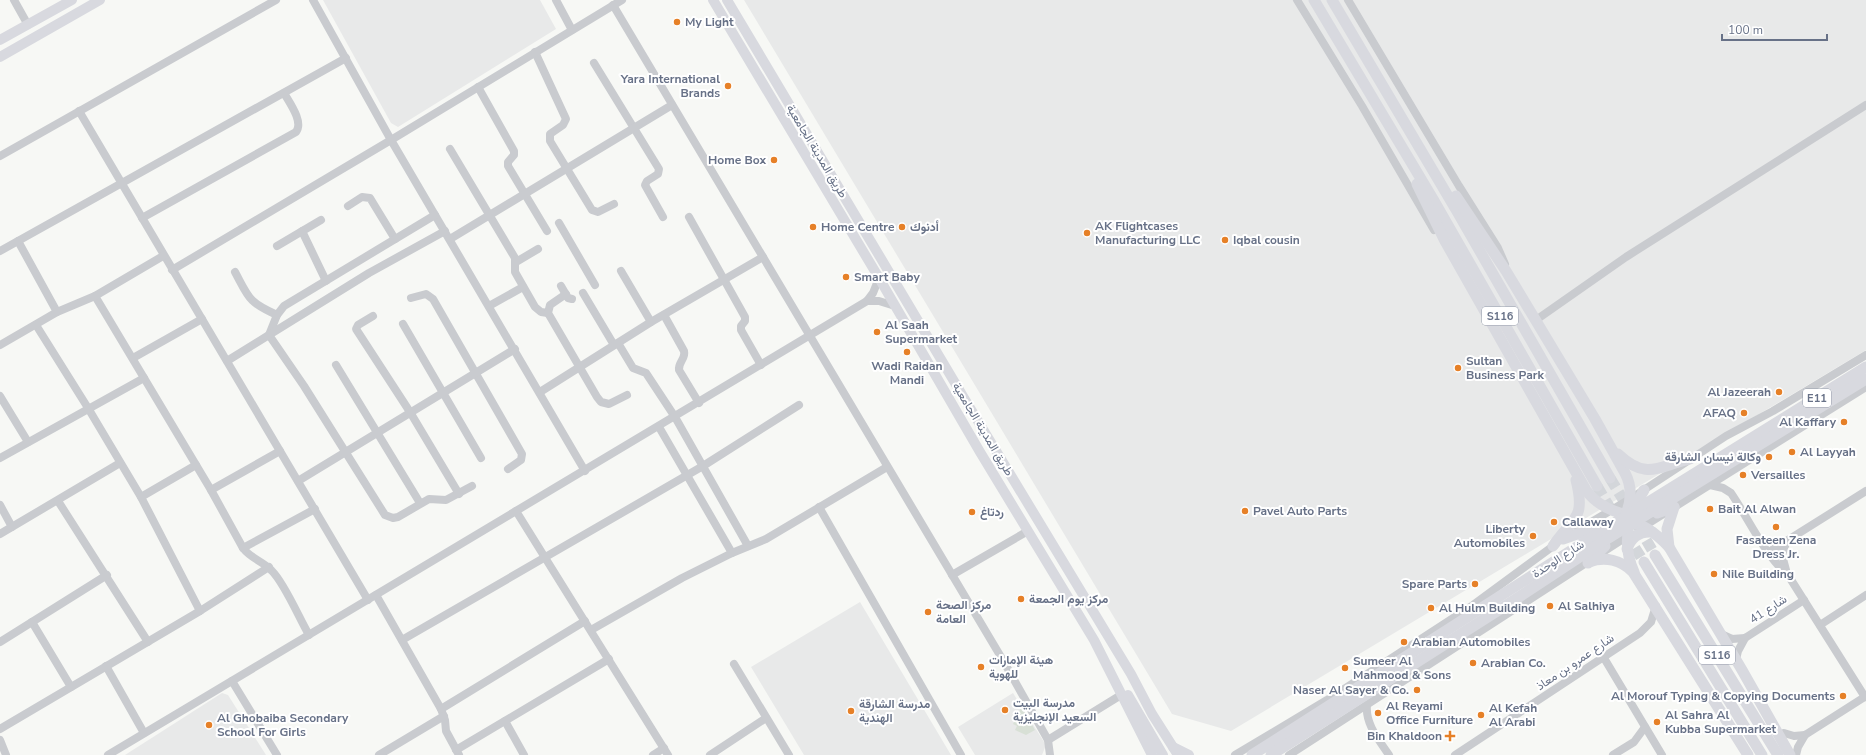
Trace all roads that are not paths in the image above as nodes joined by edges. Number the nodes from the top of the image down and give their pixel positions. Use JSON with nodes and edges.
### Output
{"nodes":[{"id":1,"x":14,"y":0,"type":"edge"},
{"id":2,"x":72,"y":0,"type":"edge"},
{"id":3,"x":100,"y":0,"type":"edge"},
{"id":4,"x":276,"y":0,"type":"edge"},
{"id":5,"x":313,"y":0,"type":"edge"},
{"id":6,"x":556,"y":0,"type":"edge"},
{"id":7,"x":622,"y":0,"type":"edge"},
{"id":8,"x":713,"y":0,"type":"edge"},
{"id":9,"x":727,"y":0,"type":"edge"},
{"id":10,"x":1297,"y":0,"type":"edge"},
{"id":11,"x":1314,"y":0,"type":"edge"},
{"id":12,"x":1332,"y":0,"type":"edge"},
{"id":13,"x":1348,"y":0,"type":"edge"},
{"id":14,"x":613,"y":5,"type":"junction"},
{"id":15,"x":28,"y":25,"type":"junction"},
{"id":16,"x":572,"y":30,"type":"junction"},
{"id":17,"x":0,"y":40,"type":"edge"},
{"id":18,"x":535,"y":52,"type":"junction"},
{"id":19,"x":0,"y":57,"type":"edge"},
{"id":20,"x":346,"y":58,"type":"junction"},
{"id":21,"x":594,"y":63,"type":"dead end"},
{"id":22,"x":478,"y":87,"type":"junction"},
{"id":23,"x":284,"y":92,"type":"junction"},
{"id":24,"x":672,"y":105,"type":"junction"},
{"id":25,"x":1866,"y":105,"type":"edge"},
{"id":26,"x":79,"y":111,"type":"junction"},
{"id":27,"x":634,"y":128,"type":"junction"},
{"id":28,"x":391,"y":140,"type":"junction"},
{"id":29,"x":1401,"y":147,"type":"junction"},
{"id":30,"x":450,"y":149,"type":"dead end"},
{"id":31,"x":0,"y":156,"type":"edge"},
{"id":32,"x":566,"y":168,"type":"junction"},
{"id":33,"x":1438,"y":179,"type":"junction"},
{"id":34,"x":121,"y":184,"type":"junction"},
{"id":35,"x":524,"y":194,"type":"junction"},
{"id":36,"x":614,"y":204,"type":"dead end"},
{"id":37,"x":348,"y":206,"type":"dead end"},
{"id":38,"x":435,"y":215,"type":"junction"},
{"id":39,"x":489,"y":215,"type":"junction"},
{"id":40,"x":689,"y":216,"type":"dead end"},
{"id":41,"x":142,"y":218,"type":"junction"},
{"id":42,"x":663,"y":218,"type":"dead end"},
{"id":43,"x":321,"y":220,"type":"dead end"},
{"id":44,"x":559,"y":223,"type":"dead end"},
{"id":45,"x":302,"y":231,"type":"junction"},
{"id":46,"x":445,"y":231,"type":"junction"},
{"id":47,"x":547,"y":231,"type":"dead end"},
{"id":48,"x":395,"y":239,"type":"junction"},
{"id":49,"x":450,"y":239,"type":"junction"},
{"id":50,"x":18,"y":241,"type":"junction"},
{"id":51,"x":277,"y":246,"type":"dead end"},
{"id":52,"x":538,"y":249,"type":"dead end"},
{"id":53,"x":0,"y":251,"type":"edge"},
{"id":54,"x":163,"y":256,"type":"junction"},
{"id":55,"x":763,"y":257,"type":"junction"},
{"id":56,"x":516,"y":262,"type":"junction"},
{"id":57,"x":172,"y":270,"type":"junction"},
{"id":58,"x":621,"y":271,"type":"dead end"},
{"id":59,"x":1506,"y":271,"type":"junction"},
{"id":60,"x":235,"y":272,"type":"dead end"},
{"id":61,"x":879,"y":278,"type":"junction"},
{"id":62,"x":326,"y":280,"type":"junction"},
{"id":63,"x":724,"y":280,"type":"junction"},
{"id":64,"x":596,"y":285,"type":"dead end"},
{"id":65,"x":561,"y":286,"type":"dead end"},
{"id":66,"x":523,"y":287,"type":"junction"},
{"id":67,"x":583,"y":293,"type":"dead end"},
{"id":68,"x":95,"y":296,"type":"junction"},
{"id":69,"x":411,"y":298,"type":"dead end"},
{"id":70,"x":867,"y":301,"type":"junction"},
{"id":71,"x":489,"y":306,"type":"junction"},
{"id":72,"x":895,"y":306,"type":"junction"},
{"id":73,"x":56,"y":312,"type":"junction"},
{"id":74,"x":548,"y":313,"type":"junction"},
{"id":75,"x":277,"y":314,"type":"junction"},
{"id":76,"x":664,"y":315,"type":"junction"},
{"id":77,"x":373,"y":316,"type":"dead end"},
{"id":78,"x":202,"y":319,"type":"junction"},
{"id":79,"x":1536,"y":320,"type":"junction"},
{"id":80,"x":651,"y":322,"type":"junction"},
{"id":81,"x":36,"y":324,"type":"junction"},
{"id":82,"x":403,"y":324,"type":"dead end"},
{"id":83,"x":1496,"y":330,"type":"junction"},
{"id":84,"x":269,"y":335,"type":"junction"},
{"id":85,"x":810,"y":335,"type":"junction"},
{"id":86,"x":616,"y":344,"type":"junction"},
{"id":87,"x":0,"y":345,"type":"edge"},
{"id":88,"x":515,"y":349,"type":"junction"},
{"id":89,"x":1866,"y":355,"type":"edge"},
{"id":90,"x":133,"y":358,"type":"junction"},
{"id":91,"x":226,"y":361,"type":"junction"},
{"id":92,"x":336,"y":365,"type":"dead end"},
{"id":93,"x":762,"y":365,"type":"junction"},
{"id":94,"x":579,"y":367,"type":"junction"},
{"id":95,"x":1866,"y":367,"type":"edge"},
{"id":96,"x":476,"y":372,"type":"junction"},
{"id":97,"x":144,"y":378,"type":"junction"},
{"id":98,"x":1866,"y":378,"type":"edge"},
{"id":99,"x":1866,"y":387,"type":"edge"},
{"id":100,"x":540,"y":392,"type":"junction"},
{"id":101,"x":443,"y":393,"type":"junction"},
{"id":102,"x":627,"y":395,"type":"dead end"},
{"id":103,"x":0,"y":396,"type":"edge"},
{"id":104,"x":699,"y":403,"type":"junction"},
{"id":105,"x":799,"y":405,"type":"dead end"},
{"id":106,"x":88,"y":408,"type":"junction"},
{"id":107,"x":410,"y":412,"type":"junction"},
{"id":108,"x":675,"y":417,"type":"junction"},
{"id":109,"x":659,"y":427,"type":"junction"},
{"id":110,"x":377,"y":432,"type":"junction"},
{"id":111,"x":1769,"y":432,"type":"junction"},
{"id":112,"x":28,"y":442,"type":"junction"},
{"id":113,"x":1611,"y":447,"type":"junction"},
{"id":114,"x":280,"y":451,"type":"junction"},
{"id":115,"x":345,"y":451,"type":"junction"},
{"id":116,"x":0,"y":458,"type":"edge"},
{"id":117,"x":481,"y":458,"type":"dead end"},
{"id":118,"x":1690,"y":459,"type":"junction"},
{"id":119,"x":120,"y":462,"type":"junction"},
{"id":120,"x":196,"y":465,"type":"junction"},
{"id":121,"x":703,"y":466,"type":"junction"},
{"id":122,"x":887,"y":467,"type":"junction"},
{"id":123,"x":1573,"y":468,"type":"junction"},
{"id":124,"x":508,"y":469,"type":"dead end"},
{"id":125,"x":585,"y":470,"type":"junction"},
{"id":126,"x":687,"y":475,"type":"junction"},
{"id":127,"x":1610,"y":478,"type":"tunnel mouth"},
{"id":128,"x":298,"y":480,"type":"junction"},
{"id":129,"x":1710,"y":485,"type":"junction"},
{"id":130,"x":472,"y":486,"type":"dead end"},
{"id":131,"x":1596,"y":486,"type":"tunnel mouth"},
{"id":132,"x":211,"y":490,"type":"junction"},
{"id":133,"x":1644,"y":490,"type":"junction"},
{"id":134,"x":1866,"y":491,"type":"edge"},
{"id":135,"x":459,"y":494,"type":"junction"},
{"id":136,"x":1630,"y":494,"type":"junction"},
{"id":137,"x":141,"y":497,"type":"junction"},
{"id":138,"x":58,"y":501,"type":"junction"},
{"id":139,"x":420,"y":503,"type":"junction"},
{"id":140,"x":1602,"y":504,"type":"junction"},
{"id":141,"x":0,"y":505,"type":"edge"},
{"id":142,"x":819,"y":507,"type":"junction"},
{"id":143,"x":1674,"y":507,"type":"junction"},
{"id":144,"x":315,"y":509,"type":"junction"},
{"id":145,"x":1612,"y":510,"type":"junction"},
{"id":146,"x":516,"y":511,"type":"junction"},
{"id":147,"x":1628,"y":519,"type":"junction"},
{"id":148,"x":12,"y":527,"type":"junction"},
{"id":149,"x":1648,"y":530,"type":"junction"},
{"id":150,"x":1028,"y":531,"type":"junction"},
{"id":151,"x":0,"y":534,"type":"edge"},
{"id":152,"x":1626,"y":537,"type":"junction"},
{"id":153,"x":1563,"y":539,"type":"junction"},
{"id":154,"x":1786,"y":543,"type":"junction"},
{"id":155,"x":748,"y":546,"type":"junction"},
{"id":156,"x":1553,"y":546,"type":"junction"},
{"id":157,"x":1669,"y":547,"type":"junction"},
{"id":158,"x":243,"y":548,"type":"junction"},
{"id":159,"x":1627,"y":549,"type":"junction"},
{"id":160,"x":1769,"y":552,"type":"junction"},
{"id":161,"x":732,"y":553,"type":"junction"},
{"id":162,"x":1656,"y":555,"type":"tunnel mouth"},
{"id":163,"x":545,"y":557,"type":"junction"},
{"id":164,"x":1644,"y":562,"type":"tunnel mouth"},
{"id":165,"x":1588,"y":563,"type":"junction"},
{"id":166,"x":269,"y":568,"type":"junction"},
{"id":167,"x":107,"y":575,"type":"junction"},
{"id":168,"x":952,"y":575,"type":"junction"},
{"id":169,"x":1788,"y":575,"type":"junction"},
{"id":170,"x":1636,"y":576,"type":"junction"},
{"id":171,"x":376,"y":595,"type":"junction"},
{"id":172,"x":1866,"y":595,"type":"edge"},
{"id":173,"x":368,"y":600,"type":"junction"},
{"id":174,"x":1804,"y":600,"type":"junction"},
{"id":175,"x":1656,"y":606,"type":"junction"},
{"id":176,"x":200,"y":611,"type":"junction"},
{"id":177,"x":585,"y":621,"type":"junction"},
{"id":178,"x":32,"y":622,"type":"junction"},
{"id":179,"x":1820,"y":625,"type":"junction"},
{"id":180,"x":591,"y":630,"type":"junction"},
{"id":181,"x":1721,"y":634,"type":"junction"},
{"id":182,"x":309,"y":635,"type":"junction"},
{"id":183,"x":1745,"y":638,"type":"junction"},
{"id":184,"x":402,"y":640,"type":"junction"},
{"id":185,"x":0,"y":642,"type":"edge"},
{"id":186,"x":148,"y":642,"type":"junction"},
{"id":187,"x":1604,"y":658,"type":"junction"},
{"id":188,"x":609,"y":659,"type":"junction"},
{"id":189,"x":1736,"y":660,"type":"junction"},
{"id":190,"x":734,"y":664,"type":"dead end"},
{"id":191,"x":106,"y":666,"type":"junction"},
{"id":192,"x":1113,"y":678,"type":"junction"},
{"id":193,"x":232,"y":682,"type":"junction"},
{"id":194,"x":72,"y":687,"type":"junction"},
{"id":195,"x":1121,"y":695,"type":"junction"},
{"id":196,"x":1866,"y":696,"type":"edge"},
{"id":197,"x":1367,"y":705,"type":"junction"},
{"id":198,"x":1766,"y":710,"type":"junction"},
{"id":199,"x":442,"y":713,"type":"junction"},
{"id":200,"x":1350,"y":716,"type":"junction"},
{"id":201,"x":766,"y":718,"type":"junction"},
{"id":202,"x":505,"y":721,"type":"junction"},
{"id":203,"x":1369,"y":723,"type":"junction"},
{"id":204,"x":1645,"y":727,"type":"junction"},
{"id":205,"x":0,"y":729,"type":"edge"},
{"id":206,"x":1733,"y":731,"type":"junction"},
{"id":207,"x":144,"y":733,"type":"junction"},
{"id":208,"x":1784,"y":733,"type":"junction"},
{"id":209,"x":1805,"y":734,"type":"junction"},
{"id":210,"x":1143,"y":738,"type":"junction"},
{"id":211,"x":0,"y":740,"type":"edge"},
{"id":212,"x":1048,"y":740,"type":"junction"},
{"id":213,"x":1634,"y":742,"type":"junction"},
{"id":214,"x":1654,"y":742,"type":"junction"},
{"id":215,"x":1175,"y":751,"type":"edge"},
{"id":216,"x":666,"y":752,"type":"edge"},
{"id":217,"x":458,"y":753,"type":"edge"},
{"id":218,"x":6,"y":755,"type":"edge"},
{"id":219,"x":108,"y":755,"type":"edge"},
{"id":220,"x":277,"y":755,"type":"edge"},
{"id":221,"x":379,"y":755,"type":"edge"},
{"id":222,"x":524,"y":755,"type":"edge"},
{"id":223,"x":653,"y":755,"type":"edge"},
{"id":224,"x":710,"y":755,"type":"edge"},
{"id":225,"x":789,"y":755,"type":"edge"},
{"id":226,"x":961,"y":755,"type":"edge"},
{"id":227,"x":1050,"y":755,"type":"edge"},
{"id":228,"x":1149,"y":755,"type":"edge"},
{"id":229,"x":1152,"y":755,"type":"edge"},
{"id":230,"x":1163,"y":755,"type":"edge"},
{"id":231,"x":1189,"y":755,"type":"edge"},
{"id":232,"x":1235,"y":755,"type":"edge"},
{"id":233,"x":1252,"y":755,"type":"edge"},
{"id":234,"x":1271,"y":755,"type":"edge"},
{"id":235,"x":1289,"y":755,"type":"edge"},
{"id":236,"x":1389,"y":755,"type":"edge"},
{"id":237,"x":1455,"y":755,"type":"edge"},
{"id":238,"x":1613,"y":755,"type":"edge"},
{"id":239,"x":1662,"y":755,"type":"edge"},
{"id":240,"x":1742,"y":755,"type":"edge"},
{"id":241,"x":1748,"y":755,"type":"edge"},
{"id":242,"x":1762,"y":755,"type":"edge"},
{"id":243,"x":1778,"y":755,"type":"edge"},
{"id":244,"x":1790,"y":755,"type":"edge"},
{"id":245,"x":1796,"y":755,"type":"edge"}],
"edges":[{"from":1,"to":15,"type":"street"},
{"from":2,"to":15,"type":"main road"},
{"from":3,"to":19,"type":"main road"},
{"from":4,"to":26,"type":"street"},
{"from":5,"to":20,"type":"street"},
{"from":6,"to":16,"type":"street"},
{"from":7,"to":14,"type":"street"},
{"from":8,"to":61,"type":"main road","name":"طريق المدينة الجامعية"},
{"from":9,"to":215,"type":"main road","name":"طريق المدينة الجامعية"},
{"from":10,"to":83,"type":"street"},
{"from":11,"to":29,"type":"highway","number":"S116"},
{"from":12,"to":33,"type":"highway","number":"S116"},
{"from":13,"to":59,"type":"street"},
{"from":14,"to":16,"type":"street"},
{"from":14,"to":24,"type":"street"},
{"from":15,"to":17,"type":"main road"},
{"from":16,"to":18,"type":"street"},
{"from":18,"to":22,"type":"street"},
{"from":18,"to":32,"type":"street"},
{"from":20,"to":23,"type":"street"},
{"from":20,"to":28,"type":"street"},
{"from":21,"to":27,"type":"street"},
{"from":22,"to":28,"type":"street"},
{"from":22,"to":35,"type":"street"},
{"from":23,"to":34,"type":"street"},
{"from":23,"to":41,"type":"street"},
{"from":24,"to":27,"type":"street"},
{"from":24,"to":55,"type":"street"},
{"from":25,"to":79,"type":"street"},
{"from":26,"to":31,"type":"street"},
{"from":26,"to":34,"type":"street"},
{"from":27,"to":32,"type":"street"},
{"from":27,"to":42,"type":"street"},
{"from":28,"to":38,"type":"street"},
{"from":28,"to":57,"type":"street"},
{"from":29,"to":83,"type":"highway"},
{"from":29,"to":131,"type":"highway","number":"S116"},
{"from":30,"to":39,"type":"street"},
{"from":32,"to":35,"type":"street"},
{"from":32,"to":36,"type":"street"},
{"from":33,"to":59,"type":"highway"},
{"from":33,"to":127,"type":"highway","number":"S116"},
{"from":34,"to":41,"type":"street"},
{"from":34,"to":50,"type":"street"},
{"from":35,"to":39,"type":"street"},
{"from":35,"to":47,"type":"street"},
{"from":37,"to":48,"type":"street"},
{"from":38,"to":46,"type":"street"},
{"from":38,"to":48,"type":"street"},
{"from":39,"to":49,"type":"street"},
{"from":39,"to":56,"type":"street"},
{"from":40,"to":63,"type":"street"},
{"from":41,"to":54,"type":"street"},
{"from":43,"to":45,"type":"street"},
{"from":44,"to":64,"type":"street"},
{"from":45,"to":51,"type":"street"},
{"from":45,"to":62,"type":"street"},
{"from":46,"to":49,"type":"street"},
{"from":46,"to":84,"type":"street"},
{"from":48,"to":62,"type":"street"},
{"from":49,"to":71,"type":"street"},
{"from":50,"to":53,"type":"street"},
{"from":50,"to":73,"type":"street"},
{"from":52,"to":56,"type":"street"},
{"from":54,"to":57,"type":"street"},
{"from":54,"to":68,"type":"street"},
{"from":55,"to":63,"type":"street"},
{"from":55,"to":85,"type":"street"},
{"from":56,"to":66,"type":"street"},
{"from":57,"to":78,"type":"street"},
{"from":58,"to":80,"type":"street"},
{"from":59,"to":79,"type":"highway"},
{"from":60,"to":75,"type":"street"},
{"from":61,"to":70,"type":"street"},
{"from":61,"to":72,"type":"main road","name":"طريق المدينة الجامعية"},
{"from":62,"to":75,"type":"street"},
{"from":63,"to":76,"type":"street"},
{"from":63,"to":93,"type":"street"},
{"from":65,"to":74,"type":"street"},
{"from":66,"to":71,"type":"street"},
{"from":66,"to":74,"type":"street"},
{"from":67,"to":86,"type":"street"},
{"from":68,"to":73,"type":"street"},
{"from":68,"to":90,"type":"street"},
{"from":69,"to":96,"type":"street"},
{"from":70,"to":72,"type":"street"},
{"from":70,"to":85,"type":"street"},
{"from":71,"to":88,"type":"street"},
{"from":72,"to":150,"type":"main road","name":"طريق المدينة الجامعية"},
{"from":73,"to":81,"type":"street"},
{"from":74,"to":94,"type":"street"},
{"from":75,"to":84,"type":"street"},
{"from":76,"to":80,"type":"street"},
{"from":76,"to":104,"type":"street"},
{"from":77,"to":107,"type":"street"},
{"from":78,"to":90,"type":"street"},
{"from":78,"to":91,"type":"street"},
{"from":79,"to":113,"type":"highway"},
{"from":80,"to":86,"type":"street"},
{"from":81,"to":87,"type":"street"},
{"from":81,"to":106,"type":"street"},
{"from":82,"to":101,"type":"street"},
{"from":83,"to":123,"type":"highway"},
{"from":84,"to":91,"type":"street"},
{"from":84,"to":115,"type":"street"},
{"from":85,"to":93,"type":"street"},
{"from":85,"to":122,"type":"street"},
{"from":86,"to":94,"type":"street"},
{"from":86,"to":108,"type":"street"},
{"from":88,"to":96,"type":"street"},
{"from":88,"to":100,"type":"street"},
{"from":89,"to":118,"type":"street"},
{"from":90,"to":97,"type":"street"},
{"from":91,"to":114,"type":"street"},
{"from":92,"to":110,"type":"street"},
{"from":93,"to":104,"type":"street"},
{"from":94,"to":100,"type":"street"},
{"from":94,"to":102,"type":"street"},
{"from":95,"to":111,"type":"highway","name":"شارع الوحدة","number":"E11"},
{"from":96,"to":101,"type":"street"},
{"from":96,"to":124,"type":"street"},
{"from":97,"to":106,"type":"street"},
{"from":97,"to":120,"type":"street"},
{"from":98,"to":111,"type":"highway","name":"شارع الوحدة","number":"E11"},
{"from":99,"to":129,"type":"street"},
{"from":100,"to":125,"type":"street"},
{"from":101,"to":107,"type":"street"},
{"from":101,"to":117,"type":"street"},
{"from":103,"to":112,"type":"street"},
{"from":104,"to":108,"type":"street"},
{"from":105,"to":121,"type":"street"},
{"from":106,"to":112,"type":"street"},
{"from":106,"to":119,"type":"street"},
{"from":107,"to":110,"type":"street"},
{"from":107,"to":135,"type":"street"},
{"from":108,"to":109,"type":"street"},
{"from":108,"to":121,"type":"street"},
{"from":109,"to":125,"type":"street"},
{"from":109,"to":126,"type":"street"},
{"from":110,"to":115,"type":"street"},
{"from":110,"to":139,"type":"street"},
{"from":111,"to":233,"type":"highway","name":"شارع الوحدة","number":"E11"},
{"from":111,"to":234,"type":"highway","name":"شارع الوحدة","number":"E11"},
{"from":112,"to":116,"type":"street"},
{"from":113,"to":118,"type":"highway"},
{"from":113,"to":136,"type":"highway"},
{"from":114,"to":128,"type":"street"},
{"from":114,"to":132,"type":"street"},
{"from":115,"to":128,"type":"street"},
{"from":115,"to":139,"type":"street"},
{"from":118,"to":133,"type":"street"},
{"from":119,"to":137,"type":"street"},
{"from":119,"to":138,"type":"street"},
{"from":120,"to":132,"type":"street"},
{"from":120,"to":137,"type":"street"},
{"from":121,"to":126,"type":"street"},
{"from":121,"to":155,"type":"street"},
{"from":122,"to":142,"type":"street"},
{"from":122,"to":168,"type":"street"},
{"from":123,"to":140,"type":"highway"},
{"from":123,"to":156,"type":"highway"},
{"from":125,"to":146,"type":"street"},
{"from":126,"to":161,"type":"street"},
{"from":126,"to":163,"type":"street"},
{"from":128,"to":144,"type":"street"},
{"from":129,"to":143,"type":"street"},
{"from":129,"to":160,"type":"street"},
{"from":130,"to":135,"type":"street"},
{"from":132,"to":158,"type":"street"},
{"from":133,"to":136,"type":"street"},
{"from":133,"to":147,"type":"highway"},
{"from":134,"to":154,"type":"street"},
{"from":135,"to":139,"type":"street"},
{"from":136,"to":140,"type":"highway"},
{"from":136,"to":145,"type":"street"},
{"from":136,"to":147,"type":"highway"},
{"from":137,"to":176,"type":"street"},
{"from":138,"to":148,"type":"street"},
{"from":138,"to":167,"type":"street"},
{"from":140,"to":145,"type":"highway"},
{"from":141,"to":148,"type":"street"},
{"from":142,"to":155,"type":"street"},
{"from":142,"to":226,"type":"street"},
{"from":143,"to":147,"type":"highway"},
{"from":143,"to":149,"type":"street"},
{"from":143,"to":157,"type":"highway"},
{"from":144,"to":158,"type":"street"},
{"from":144,"to":173,"type":"street"},
{"from":145,"to":147,"type":"highway"},
{"from":145,"to":153,"type":"street"},
{"from":146,"to":163,"type":"street"},
{"from":146,"to":171,"type":"street"},
{"from":147,"to":149,"type":"highway"},
{"from":147,"to":152,"type":"highway"},
{"from":147,"to":153,"type":"highway"},
{"from":147,"to":165,"type":"highway"},
{"from":148,"to":151,"type":"street"},
{"from":149,"to":152,"type":"street"},
{"from":149,"to":157,"type":"highway"},
{"from":149,"to":159,"type":"highway"},
{"from":150,"to":168,"type":"street"},
{"from":150,"to":192,"type":"main road","name":"طريق المدينة الجامعية"},
{"from":152,"to":159,"type":"highway"},
{"from":152,"to":165,"type":"street"},
{"from":153,"to":156,"type":"street"},
{"from":154,"to":160,"type":"street"},
{"from":154,"to":169,"type":"street"},
{"from":155,"to":161,"type":"street"},
{"from":156,"to":232,"type":"street"},
{"from":157,"to":181,"type":"highway"},
{"from":158,"to":166,"type":"street"},
{"from":159,"to":170,"type":"highway"},
{"from":160,"to":169,"type":"street"},
{"from":161,"to":180,"type":"street"},
{"from":162,"to":243,"type":"highway","number":"S116"},
{"from":163,"to":177,"type":"street"},
{"from":163,"to":184,"type":"street"},
{"from":164,"to":242,"type":"highway","number":"S116"},
{"from":165,"to":170,"type":"highway"},
{"from":165,"to":197,"type":"street"},
{"from":166,"to":176,"type":"street"},
{"from":166,"to":182,"type":"street"},
{"from":167,"to":178,"type":"street"},
{"from":167,"to":186,"type":"street"},
{"from":168,"to":212,"type":"street"},
{"from":169,"to":174,"type":"street"},
{"from":170,"to":175,"type":"highway"},
{"from":171,"to":173,"type":"street"},
{"from":171,"to":184,"type":"street"},
{"from":172,"to":179,"type":"street"},
{"from":173,"to":182,"type":"street"},
{"from":174,"to":179,"type":"street"},
{"from":174,"to":183,"type":"street","name":"شارع 41"},
{"from":175,"to":187,"type":"street","name":"شارع عمرو بن معاذ"},
{"from":175,"to":206,"type":"highway"},
{"from":176,"to":186,"type":"street"},
{"from":177,"to":180,"type":"street"},
{"from":177,"to":199,"type":"street"},
{"from":178,"to":185,"type":"street"},
{"from":178,"to":194,"type":"street"},
{"from":179,"to":196,"type":"street"},
{"from":180,"to":188,"type":"street"},
{"from":181,"to":183,"type":"street","name":"شارع 41"},
{"from":181,"to":189,"type":"highway"},
{"from":182,"to":193,"type":"street"},
{"from":183,"to":189,"type":"street","name":"شارع 41"},
{"from":184,"to":199,"type":"street"},
{"from":186,"to":191,"type":"street"},
{"from":187,"to":204,"type":"street"},
{"from":187,"to":237,"type":"street","name":"شارع عمرو بن معاذ"},
{"from":188,"to":202,"type":"street"},
{"from":188,"to":216,"type":"street"},
{"from":189,"to":198,"type":"highway"},
{"from":190,"to":201,"type":"street"},
{"from":191,"to":194,"type":"street"},
{"from":191,"to":207,"type":"street"},
{"from":192,"to":195,"type":"main road","name":"طريق المدينة الجامعية"},
{"from":192,"to":230,"type":"main road"},
{"from":193,"to":207,"type":"street"},
{"from":193,"to":220,"type":"street"},
{"from":194,"to":205,"type":"street"},
{"from":195,"to":210,"type":"main road","name":"طريق المدينة الجامعية"},
{"from":195,"to":212,"type":"street"},
{"from":196,"to":209,"type":"street"},
{"from":197,"to":200,"type":"street"},
{"from":197,"to":203,"type":"street"},
{"from":198,"to":208,"type":"street"},
{"from":198,"to":244,"type":"highway"},
{"from":199,"to":217,"type":"street"},
{"from":199,"to":221,"type":"street"},
{"from":200,"to":203,"type":"street"},
{"from":200,"to":235,"type":"street"},
{"from":201,"to":224,"type":"street"},
{"from":201,"to":225,"type":"street"},
{"from":202,"to":217,"type":"street"},
{"from":202,"to":222,"type":"street"},
{"from":203,"to":236,"type":"street"},
{"from":204,"to":213,"type":"street"},
{"from":204,"to":214,"type":"street"},
{"from":206,"to":240,"type":"street"},
{"from":206,"to":241,"type":"highway"},
{"from":207,"to":219,"type":"street"},
{"from":208,"to":209,"type":"street"},
{"from":208,"to":245,"type":"street"},
{"from":209,"to":245,"type":"street"},
{"from":210,"to":228,"type":"main road"},
{"from":210,"to":229,"type":"main road","name":"طريق المدينة الجامعية"},
{"from":211,"to":218,"type":"street"},
{"from":212,"to":227,"type":"street"},
{"from":213,"to":214,"type":"street"},
{"from":213,"to":238,"type":"street"},
{"from":214,"to":239,"type":"street"},
{"from":215,"to":231,"type":"main road"},
{"from":216,"to":223,"type":"street"}]}
